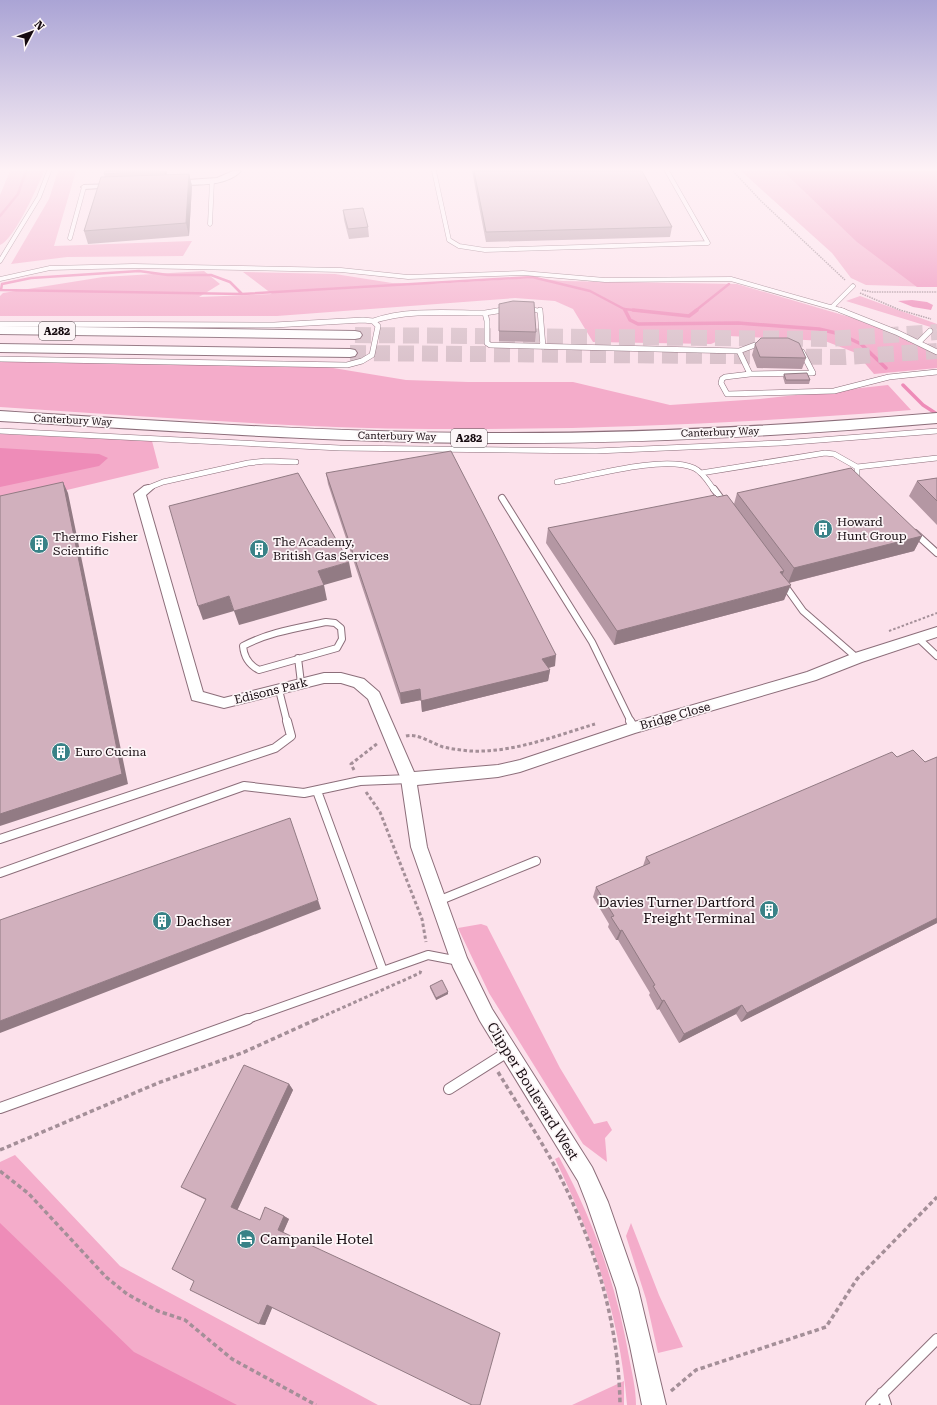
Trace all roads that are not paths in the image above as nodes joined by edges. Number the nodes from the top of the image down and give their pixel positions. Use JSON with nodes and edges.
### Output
{"nodes":[{"id":1,"x":16,"y":237,"type":"edge"},
{"id":2,"x":448,"y":237,"type":"edge"},
{"id":3,"x":704,"y":237,"type":"edge"},
{"id":4,"x":0,"y":261,"type":"edge"},
{"id":5,"x":0,"y":279,"type":"edge"},
{"id":6,"x":853,"y":286,"type":"road end"},
{"id":7,"x":832,"y":307,"type":"junction"},
{"id":8,"x":485,"y":313,"type":"junction"},
{"id":9,"x":373,"y":321,"type":"junction"},
{"id":10,"x":2,"y":329,"type":"edge"},
{"id":11,"x":930,"y":331,"type":"dead end"},
{"id":12,"x":355,"y":335,"type":"tunnel mouth"},
{"id":13,"x":919,"y":342,"type":"junction"},
{"id":14,"x":769,"y":345,"type":"edge"},
{"id":15,"x":799,"y":345,"type":"edge"},
{"id":16,"x":543,"y":347,"type":"junction"},
{"id":17,"x":0,"y":348,"type":"edge"},
{"id":18,"x":739,"y":351,"type":"junction"},
{"id":19,"x":350,"y":352,"type":"tunnel mouth"},
{"id":20,"x":937,"y":352,"type":"edge"},
{"id":21,"x":0,"y":359,"type":"edge"},
{"id":22,"x":937,"y":372,"type":"edge"},
{"id":23,"x":750,"y":374,"type":"junction"},
{"id":24,"x":0,"y":416,"type":"edge"},
{"id":25,"x":937,"y":418,"type":"edge"},
{"id":26,"x":0,"y":431,"type":"edge"},
{"id":27,"x":937,"y":431,"type":"edge"},
{"id":28,"x":937,"y":458,"type":"edge"},
{"id":29,"x":296,"y":462,"type":"dead end"},
{"id":30,"x":857,"y":467,"type":"junction"},
{"id":31,"x":701,"y":473,"type":"junction"},
{"id":32,"x":557,"y":482,"type":"dead end"},
{"id":33,"x":862,"y":483,"type":"edge"},
{"id":34,"x":148,"y":488,"type":"joint"},
{"id":35,"x":502,"y":498,"type":"dead end"},
{"id":36,"x":729,"y":510,"type":"edge"},
{"id":37,"x":908,"y":526,"type":"edge"},
{"id":38,"x":937,"y":553,"type":"edge"},
{"id":39,"x":780,"y":578,"type":"edge"},
{"id":40,"x":937,"y":632,"type":"edge"},
{"id":41,"x":918,"y":638,"type":"junction"},
{"id":42,"x":937,"y":656,"type":"edge"},
{"id":43,"x":298,"y":658,"type":"junction"},
{"id":44,"x":857,"y":658,"type":"junction"},
{"id":45,"x":301,"y":683,"type":"junction"},
{"id":46,"x":279,"y":690,"type":"junction"},
{"id":47,"x":634,"y":728,"type":"junction"},
{"id":48,"x":409,"y":779,"type":"junction"},
{"id":49,"x":317,"y":791,"type":"junction"},
{"id":50,"x":0,"y":839,"type":"edge"},
{"id":51,"x":536,"y":861,"type":"dead end"},
{"id":52,"x":0,"y":873,"type":"edge"},
{"id":53,"x":438,"y":901,"type":"junction"},
{"id":54,"x":459,"y":961,"type":"junction"},
{"id":55,"x":383,"y":971,"type":"junction"},
{"id":56,"x":509,"y":1051,"type":"junction"},
{"id":57,"x":449,"y":1089,"type":"dead end"},
{"id":58,"x":0,"y":1108,"type":"edge"},
{"id":59,"x":937,"y":1339,"type":"edge"},
{"id":60,"x":882,"y":1393,"type":"junction"},
{"id":61,"x":660,"y":1400,"type":"edge"},
{"id":62,"x":871,"y":1405,"type":"edge"},
{"id":63,"x":886,"y":1405,"type":"edge"}],
"edges":[{"from":1,"to":4,"type":"lane"},
{"from":2,"to":3,"type":"lane"},
{"from":5,"to":7,"type":"lane"},
{"from":6,"to":7,"type":"lane"},
{"from":7,"to":13,"type":"lane"},
{"from":8,"to":9,"type":"lane"},
{"from":8,"to":16,"type":"lane"},
{"from":8,"to":16,"type":"lane"},
{"from":9,"to":10,"type":"lane"},
{"from":9,"to":21,"type":"lane"},
{"from":10,"to":12,"type":"highway","number":"A282"},
{"from":11,"to":13,"type":"lane"},
{"from":13,"to":20,"type":"lane"},
{"from":14,"to":18,"type":"lane"},
{"from":15,"to":23,"type":"lane"},
{"from":16,"to":18,"type":"lane"},
{"from":17,"to":19,"type":"highway","number":"A282"},
{"from":18,"to":23,"type":"lane"},
{"from":22,"to":23,"type":"lane"},
{"from":24,"to":25,"type":"highway","name":"Canterbury Way","number":"A282"},
{"from":26,"to":27,"type":"lane"},
{"from":28,"to":30,"type":"lane"},
{"from":29,"to":34,"type":"lane"},
{"from":30,"to":31,"type":"lane"},
{"from":30,"to":33,"type":"lane"},
{"from":31,"to":32,"type":"lane"},
{"from":31,"to":36,"type":"lane"},
{"from":34,"to":46,"type":"street","name":"Edisons Park"},
{"from":35,"to":47,"type":"lane"},
{"from":37,"to":38,"type":"lane"},
{"from":39,"to":44,"type":"lane"},
{"from":40,"to":41,"type":"street","name":"Bridge Close"},
{"from":41,"to":42,"type":"lane"},
{"from":41,"to":44,"type":"street","name":"Bridge Close"},
{"from":43,"to":43,"type":"lane"},
{"from":43,"to":45,"type":"lane"},
{"from":44,"to":47,"type":"street","name":"Bridge Close"},
{"from":45,"to":46,"type":"street","name":"Edisons Park"},
{"from":45,"to":48,"type":"street","name":"Edisons Park"},
{"from":46,"to":50,"type":"lane"},
{"from":47,"to":48,"type":"street","name":"Bridge Close"},
{"from":48,"to":49,"type":"lane"},
{"from":48,"to":53,"type":"street","name":"Clipper Boulevard West"},
{"from":49,"to":52,"type":"lane"},
{"from":49,"to":55,"type":"lane"},
{"from":51,"to":53,"type":"lane"},
{"from":53,"to":54,"type":"street","name":"Clipper Boulevard West"},
{"from":54,"to":55,"type":"lane"},
{"from":54,"to":56,"type":"street","name":"Clipper Boulevard West"},
{"from":55,"to":58,"type":"lane"},
{"from":56,"to":57,"type":"lane"},
{"from":56,"to":61,"type":"street","name":"Clipper Boulevard West"},
{"from":59,"to":60,"type":"lane"},
{"from":60,"to":62,"type":"lane"},
{"from":60,"to":63,"type":"lane"}]}
